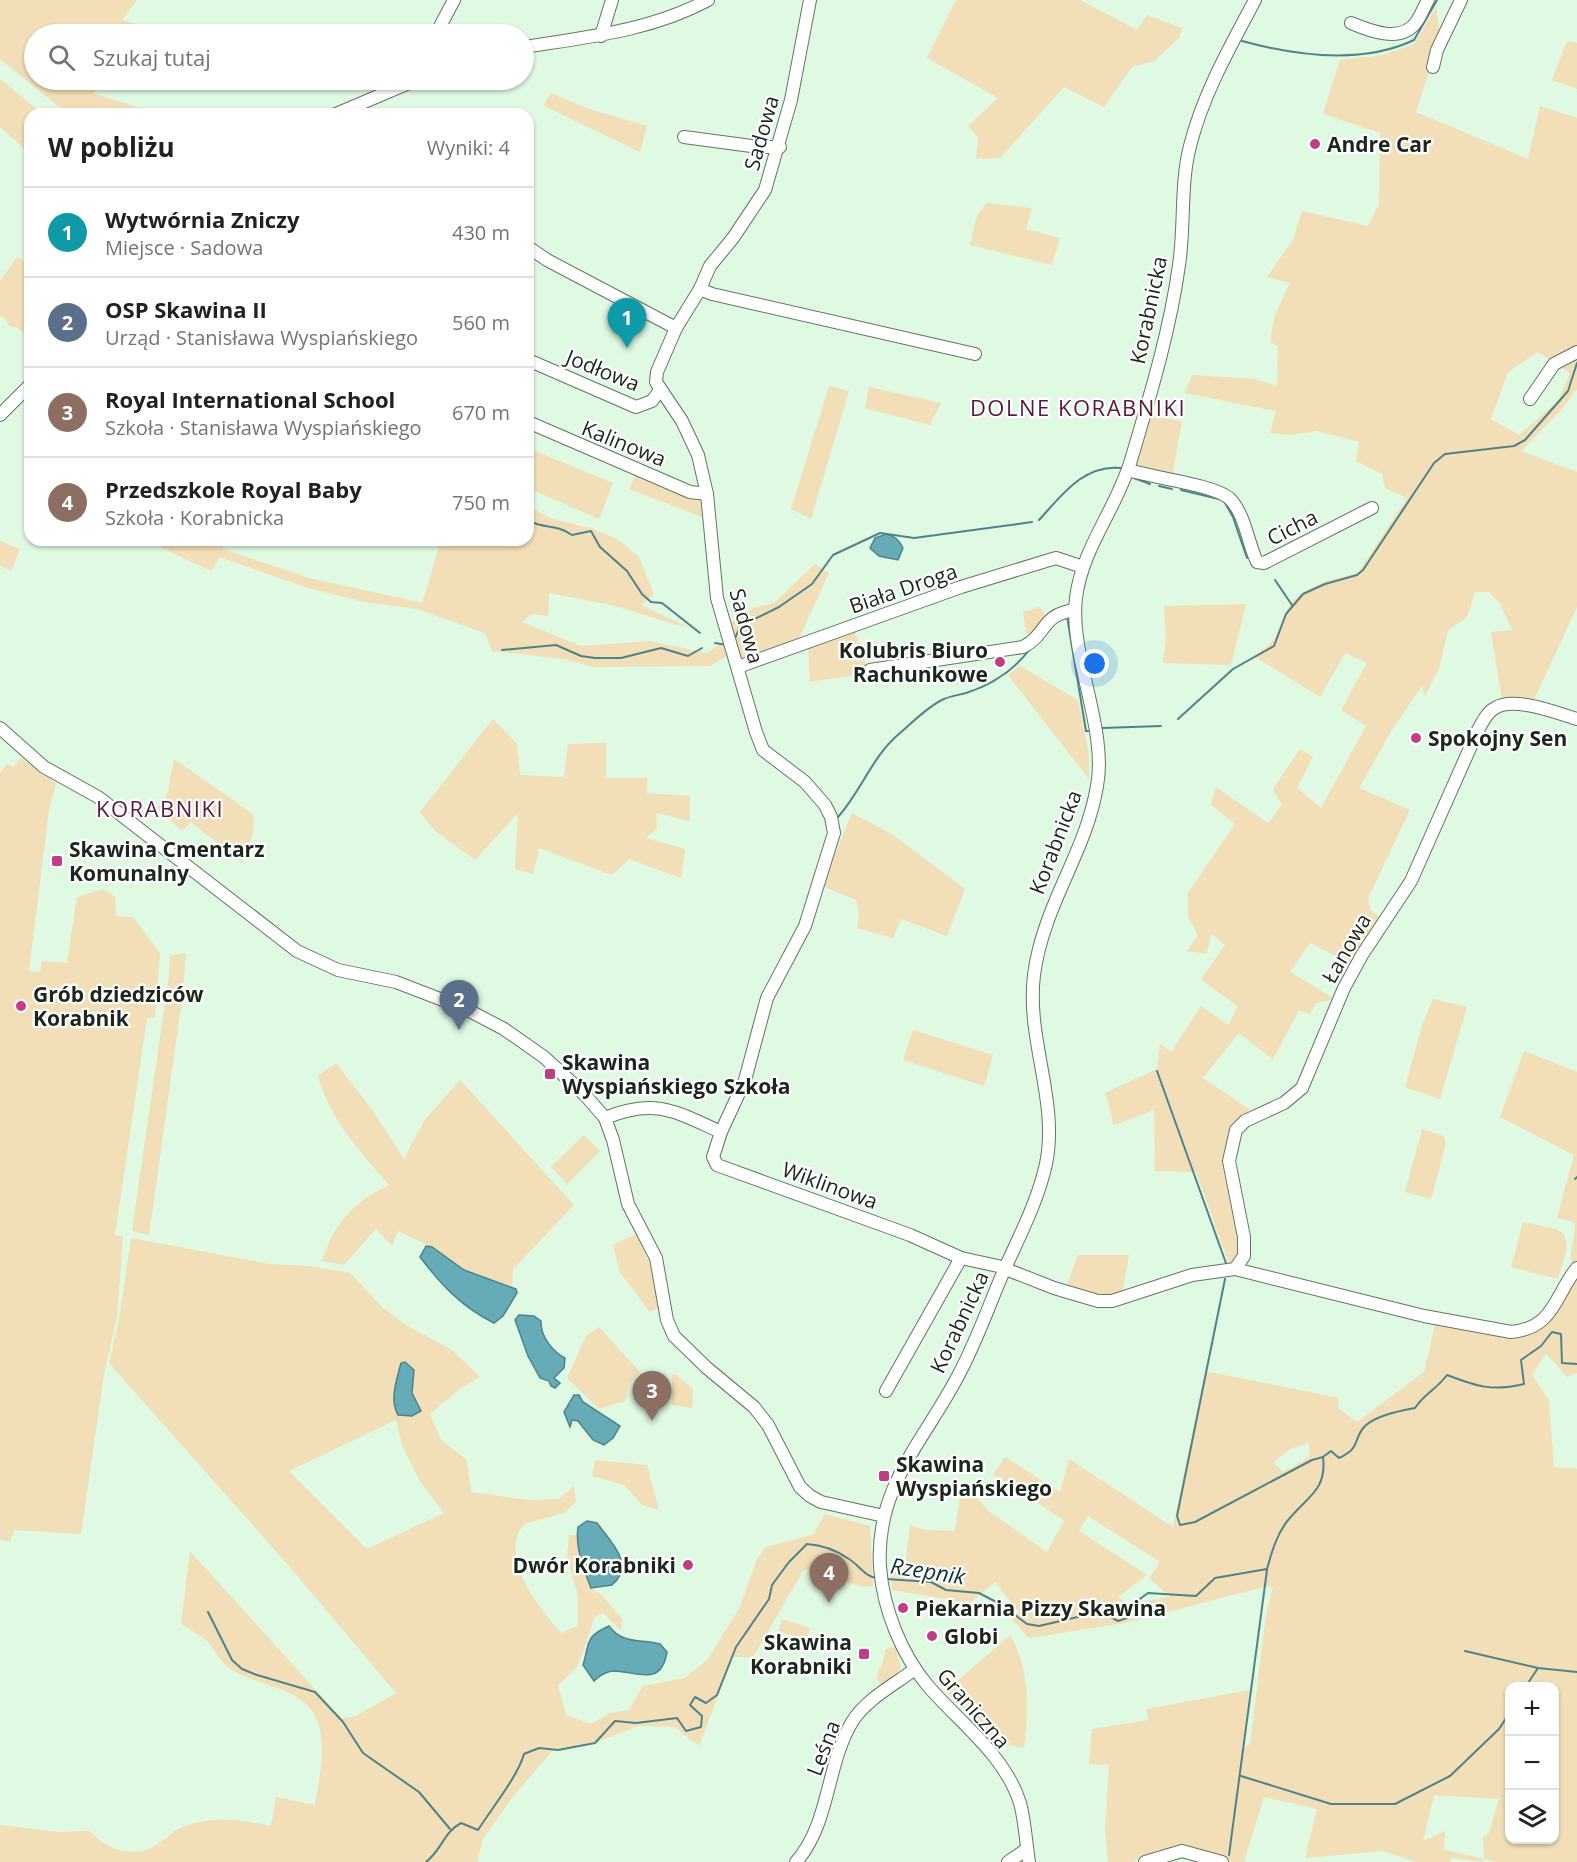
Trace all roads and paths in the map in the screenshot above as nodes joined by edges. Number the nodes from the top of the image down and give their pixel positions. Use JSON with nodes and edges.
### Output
{"nodes":[{"id":1,"x":454,"y":0,"type":"edge"},
{"id":2,"x":612,"y":0,"type":"edge"},
{"id":3,"x":708,"y":0,"type":"edge"},
{"id":4,"x":810,"y":0,"type":"edge"},
{"id":5,"x":1255,"y":0,"type":"edge"},
{"id":6,"x":1428,"y":0,"type":"edge"},
{"id":7,"x":1461,"y":0,"type":"edge"},
{"id":8,"x":1351,"y":23,"type":"dead end"},
{"id":9,"x":441,"y":24,"type":"edge"},
{"id":10,"x":601,"y":36,"type":"junction"},
{"id":11,"x":534,"y":46,"type":"edge"},
{"id":12,"x":1433,"y":67,"type":"dead end"},
{"id":13,"x":393,"y":90,"type":"edge"},
{"id":14,"x":351,"y":108,"type":"edge"},
{"id":15,"x":684,"y":137,"type":"dead end"},
{"id":16,"x":780,"y":147,"type":"junction"},
{"id":17,"x":534,"y":251,"type":"edge"},
{"id":18,"x":700,"y":289,"type":"junction"},
{"id":19,"x":676,"y":328,"type":"junction"},
{"id":20,"x":1577,"y":352,"type":"edge"},
{"id":21,"x":975,"y":354,"type":"dead end"},
{"id":22,"x":534,"y":363,"type":"edge"},
{"id":23,"x":660,"y":390,"type":"junction"},
{"id":24,"x":24,"y":391,"type":"edge"},
{"id":25,"x":1530,"y":399,"type":"dead end"},
{"id":26,"x":0,"y":415,"type":"edge"},
{"id":27,"x":534,"y":425,"type":"edge"},
{"id":28,"x":1128,"y":470,"type":"junction"},
{"id":29,"x":707,"y":495,"type":"junction"},
{"id":30,"x":1372,"y":508,"type":"dead end"},
{"id":31,"x":1083,"y":567,"type":"junction"},
{"id":32,"x":1075,"y":610,"type":"junction"},
{"id":33,"x":738,"y":668,"type":"junction"},
{"id":34,"x":870,"y":670,"type":"dead end"},
{"id":35,"x":1577,"y":719,"type":"edge"},
{"id":36,"x":0,"y":728,"type":"edge"},
{"id":37,"x":605,"y":1118,"type":"junction"},
{"id":38,"x":721,"y":1132,"type":"junction"},
{"id":39,"x":961,"y":1258,"type":"junction"},
{"id":40,"x":1577,"y":1268,"type":"edge"},
{"id":41,"x":1005,"y":1269,"type":"junction"},
{"id":42,"x":1236,"y":1269,"type":"junction"},
{"id":43,"x":886,"y":1391,"type":"dead end"},
{"id":44,"x":884,"y":1516,"type":"junction"},
{"id":45,"x":891,"y":1617,"type":"joint"},
{"id":46,"x":915,"y":1669,"type":"junction"},
{"id":47,"x":1027,"y":1848,"type":"junction"},
{"id":48,"x":796,"y":1862,"type":"edge"},
{"id":49,"x":1008,"y":1862,"type":"edge"},
{"id":50,"x":1029,"y":1862,"type":"edge"},
{"id":51,"x":1145,"y":1862,"type":"edge"},
{"id":52,"x":1222,"y":1862,"type":"edge"}],
"edges":[{"from":1,"to":9,"type":"street"},
{"from":2,"to":10,"type":"street"},
{"from":3,"to":10,"type":"street"},
{"from":4,"to":16,"type":"street","name":"Sadowa"},
{"from":5,"to":28,"type":"street","name":"Korabnicka"},
{"from":6,"to":8,"type":"street"},
{"from":7,"to":12,"type":"street"},
{"from":10,"to":11,"type":"street"},
{"from":13,"to":14,"type":"street"},
{"from":15,"to":16,"type":"street"},
{"from":16,"to":18,"type":"street","name":"Sadowa"},
{"from":17,"to":19,"type":"street"},
{"from":18,"to":19,"type":"street","name":"Sadowa"},
{"from":18,"to":21,"type":"street"},
{"from":19,"to":23,"type":"street","name":"Sadowa"},
{"from":20,"to":25,"type":"street"},
{"from":22,"to":23,"type":"street","name":"Jodłowa"},
{"from":23,"to":29,"type":"street","name":"Sadowa"},
{"from":24,"to":26,"type":"street"},
{"from":27,"to":29,"type":"street","name":"Kalinowa"},
{"from":28,"to":30,"type":"street","name":"Cicha"},
{"from":28,"to":31,"type":"street","name":"Korabnicka"},
{"from":29,"to":33,"type":"street","name":"Sadowa"},
{"from":31,"to":32,"type":"street","name":"Korabnicka"},
{"from":31,"to":33,"type":"street","name":"Biała Droga"},
{"from":32,"to":34,"type":"street"},
{"from":32,"to":41,"type":"street","name":"Korabnicka"},
{"from":33,"to":38,"type":"street","name":"Sadowa"},
{"from":35,"to":42,"type":"street","name":"Łanowa"},
{"from":36,"to":37,"type":"street"},
{"from":37,"to":38,"type":"street"},
{"from":37,"to":44,"type":"street"},
{"from":38,"to":39,"type":"street","name":"Wiklinowa"},
{"from":39,"to":41,"type":"street","name":"Wiklinowa"},
{"from":39,"to":43,"type":"street"},
{"from":40,"to":42,"type":"street"},
{"from":41,"to":42,"type":"street"},
{"from":41,"to":44,"type":"street","name":"Korabnicka"},
{"from":44,"to":45,"type":"street","name":"Korabnicka"},
{"from":45,"to":46,"type":"street","name":"Graniczna"},
{"from":46,"to":47,"type":"street","name":"Graniczna"},
{"from":46,"to":48,"type":"street","name":"Leśna"},
{"from":47,"to":49,"type":"street"},
{"from":47,"to":50,"type":"street","name":"Graniczna"},
{"from":51,"to":52,"type":"street"}]}
